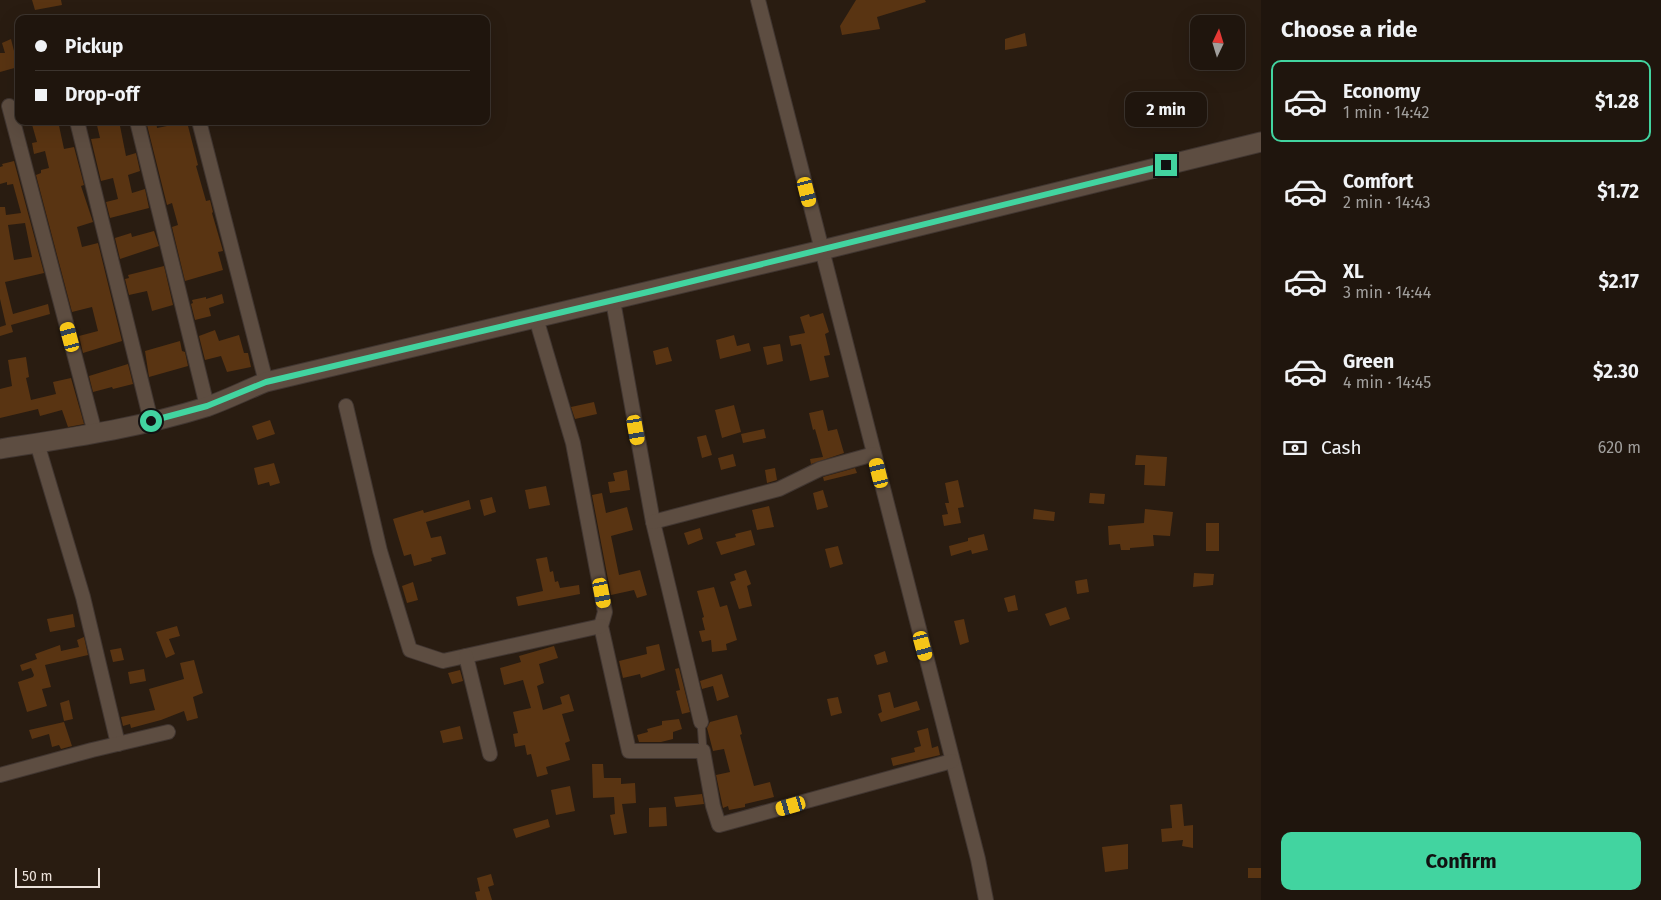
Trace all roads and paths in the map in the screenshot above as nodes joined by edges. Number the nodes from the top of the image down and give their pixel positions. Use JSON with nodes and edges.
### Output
{"nodes":[{"id":1,"x":758,"y":0,"type":"edge"},
{"id":2,"x":9,"y":106,"type":"edge"},
{"id":3,"x":78,"y":125,"type":"edge"},
{"id":4,"x":138,"y":125,"type":"edge"},
{"id":5,"x":200,"y":125,"type":"edge"},
{"id":6,"x":1261,"y":142,"type":"edge"},
{"id":7,"x":822,"y":250,"type":"junction"},
{"id":8,"x":613,"y":300,"type":"junction"},
{"id":9,"x":536,"y":318,"type":"junction"},
{"id":10,"x":266,"y":382,"type":"junction"},
{"id":11,"x":207,"y":406,"type":"junction"},
{"id":12,"x":346,"y":406,"type":"dead end"},
{"id":13,"x":151,"y":421,"type":"junction"},
{"id":14,"x":95,"y":434,"type":"junction"},
{"id":15,"x":37,"y":443,"type":"junction"},
{"id":16,"x":0,"y":449,"type":"edge"},
{"id":17,"x":874,"y":454,"type":"junction"},
{"id":18,"x":653,"y":522,"type":"junction"},
{"id":19,"x":601,"y":626,"type":"junction"},
{"id":20,"x":466,"y":656,"type":"junction"},
{"id":21,"x":701,"y":722,"type":"joint"},
{"id":22,"x":168,"y":732,"type":"dead end"},
{"id":23,"x":118,"y":744,"type":"junction"},
{"id":24,"x":703,"y":751,"type":"junction"},
{"id":25,"x":490,"y":754,"type":"dead end"},
{"id":26,"x":952,"y":761,"type":"junction"},
{"id":27,"x":0,"y":775,"type":"edge"},
{"id":28,"x":986,"y":900,"type":"edge"}],
"edges":[{"from":1,"to":7,"type":"street"},
{"from":2,"to":14,"type":"street"},
{"from":3,"to":13,"type":"street"},
{"from":4,"to":11,"type":"street"},
{"from":5,"to":10,"type":"street"},
{"from":6,"to":7,"type":"street"},
{"from":7,"to":8,"type":"street"},
{"from":7,"to":17,"type":"street"},
{"from":8,"to":9,"type":"street"},
{"from":8,"to":18,"type":"street"},
{"from":9,"to":10,"type":"street"},
{"from":9,"to":19,"type":"street"},
{"from":10,"to":11,"type":"street"},
{"from":11,"to":13,"type":"street"},
{"from":12,"to":20,"type":"street"},
{"from":13,"to":14,"type":"street"},
{"from":14,"to":15,"type":"street"},
{"from":15,"to":16,"type":"street"},
{"from":15,"to":23,"type":"street"},
{"from":17,"to":18,"type":"street"},
{"from":17,"to":26,"type":"street"},
{"from":18,"to":21,"type":"street"},
{"from":19,"to":20,"type":"street"},
{"from":19,"to":24,"type":"street"},
{"from":20,"to":25,"type":"street"},
{"from":21,"to":24,"type":"lane"},
{"from":22,"to":23,"type":"street"},
{"from":23,"to":27,"type":"street"},
{"from":24,"to":26,"type":"street"},
{"from":26,"to":28,"type":"street"}]}
